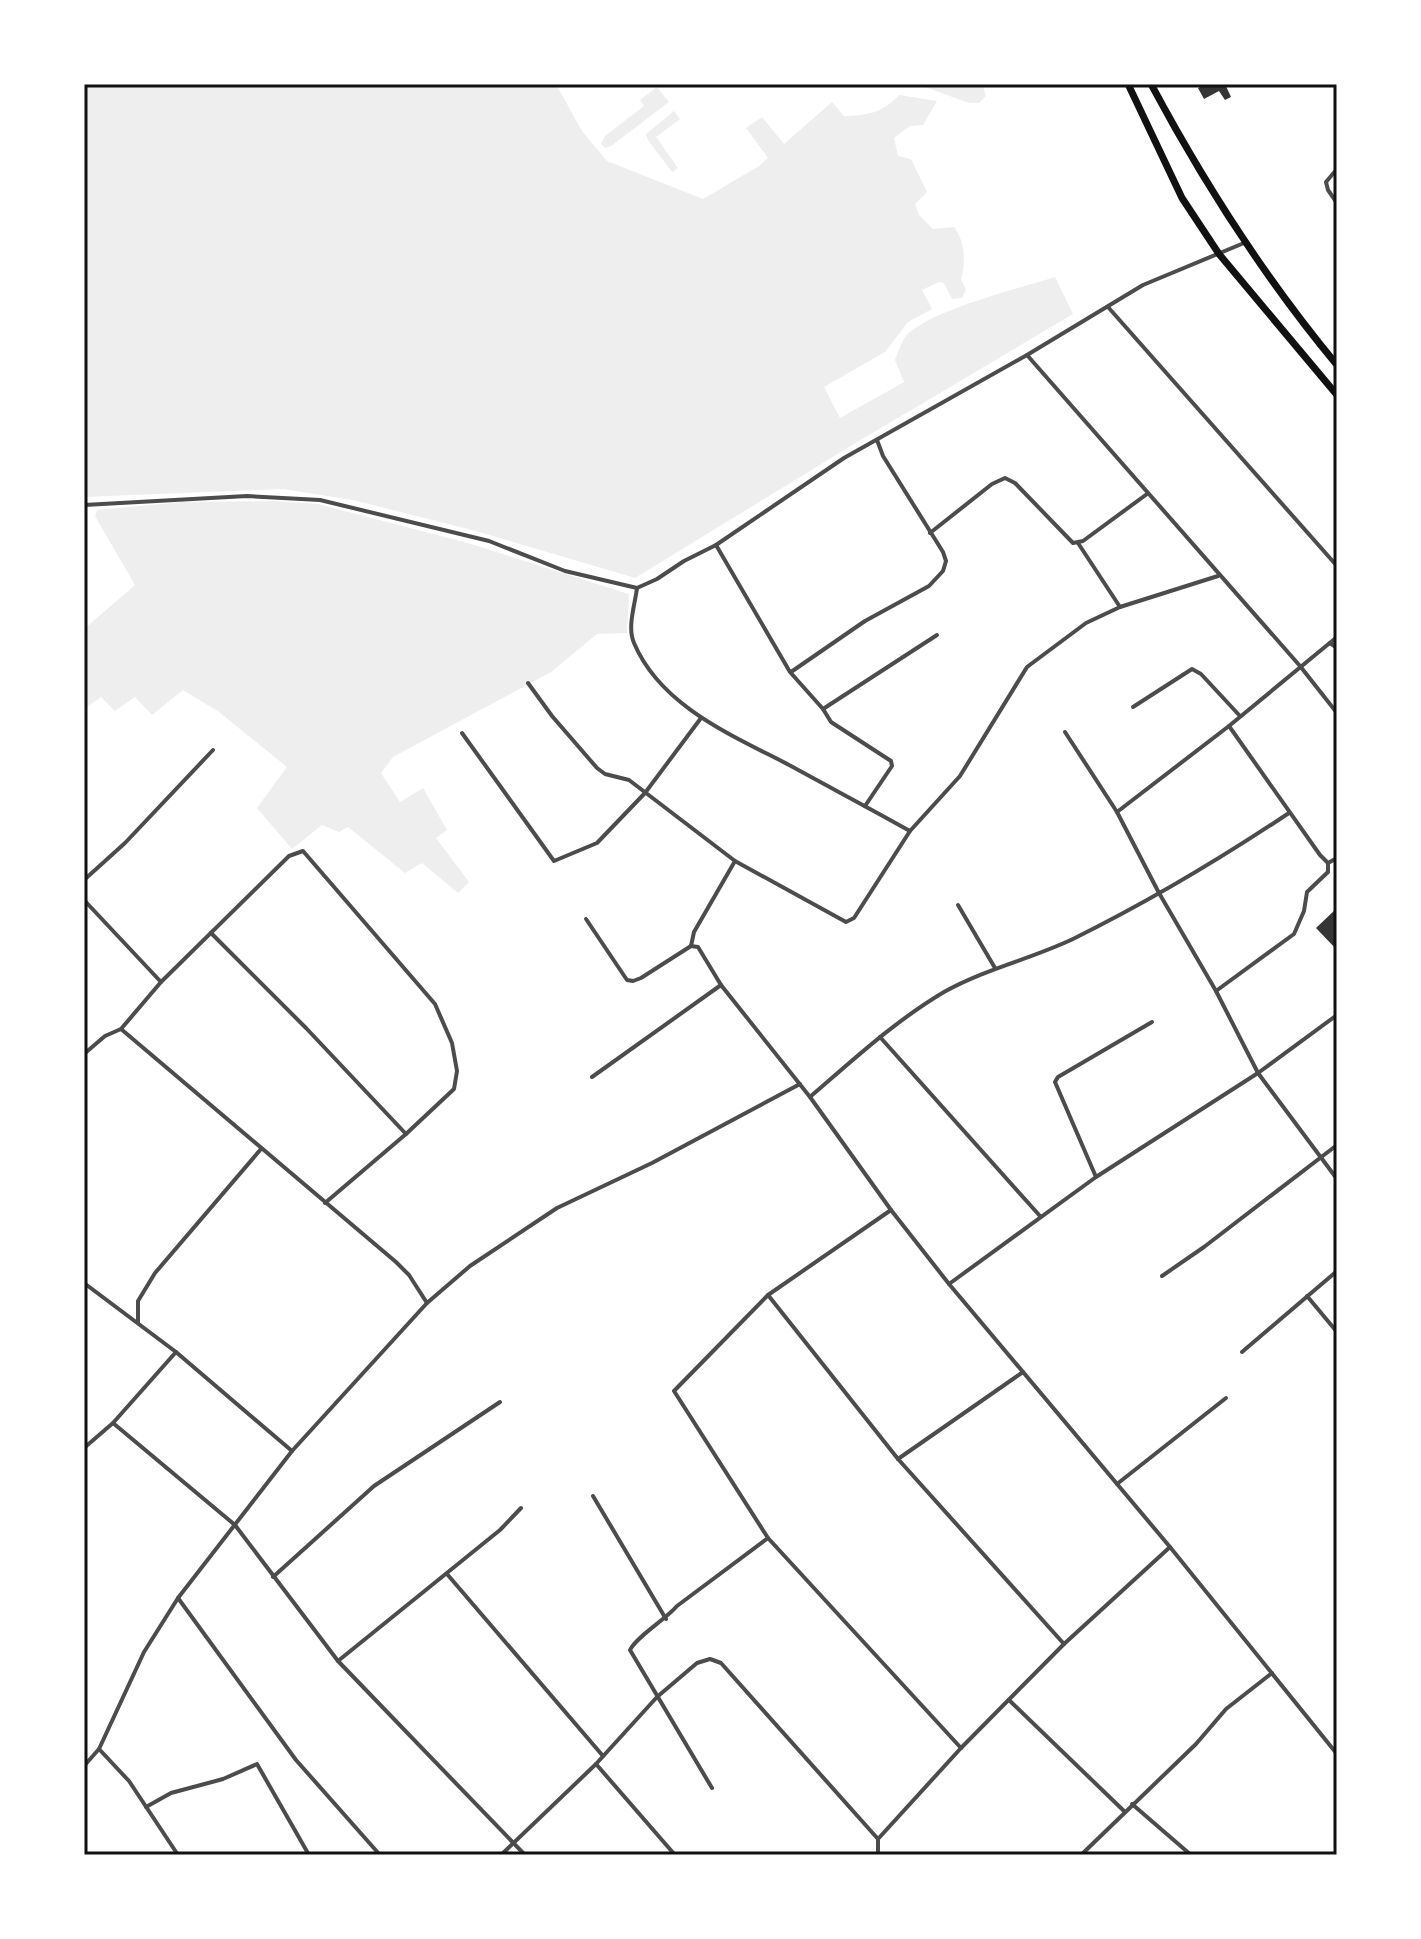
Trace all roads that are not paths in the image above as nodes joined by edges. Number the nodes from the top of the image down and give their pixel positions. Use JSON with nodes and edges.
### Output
{"nodes":[{"id":1,"x":1128,"y":84,"type":"edge"},
{"id":2,"x":1151,"y":84,"type":"edge"},
{"id":3,"x":1337,"y":169,"type":"edge"},
{"id":4,"x":1337,"y":203,"type":"edge"},
{"id":5,"x":1244,"y":243,"type":"junction"},
{"id":6,"x":1219,"y":254,"type":"junction"},
{"id":7,"x":1108,"y":307,"type":"junction"},
{"id":8,"x":1027,"y":355,"type":"junction"},
{"id":9,"x":1337,"y":365,"type":"edge"},
{"id":10,"x":1337,"y":395,"type":"edge"},
{"id":11,"x":877,"y":440,"type":"junction"},
{"id":12,"x":1148,"y":494,"type":"junction"},
{"id":13,"x":84,"y":505,"type":"edge"},
{"id":14,"x":930,"y":533,"type":"junction"},
{"id":15,"x":1078,"y":543,"type":"junction"},
{"id":16,"x":716,"y":545,"type":"junction"},
{"id":17,"x":1337,"y":566,"type":"edge"},
{"id":18,"x":1218,"y":576,"type":"junction"},
{"id":19,"x":637,"y":588,"type":"junction"},
{"id":20,"x":1120,"y":607,"type":"junction"},
{"id":21,"x":937,"y":635,"type":"dead end"},
{"id":22,"x":1337,"y":637,"type":"edge"},
{"id":23,"x":1330,"y":643,"type":"junction"},
{"id":24,"x":1337,"y":648,"type":"edge"},
{"id":25,"x":1300,"y":666,"type":"junction"},
{"id":26,"x":790,"y":672,"type":"junction"},
{"id":27,"x":528,"y":683,"type":"dead end"},
{"id":28,"x":1133,"y":707,"type":"dead end"},
{"id":29,"x":823,"y":709,"type":"junction"},
{"id":30,"x":1337,"y":713,"type":"edge"},
{"id":31,"x":1240,"y":716,"type":"junction"},
{"id":32,"x":701,"y":718,"type":"junction"},
{"id":33,"x":1229,"y":726,"type":"junction"},
{"id":34,"x":1065,"y":732,"type":"dead end"},
{"id":35,"x":462,"y":733,"type":"dead end"},
{"id":36,"x":213,"y":750,"type":"dead end"},
{"id":37,"x":645,"y":793,"type":"junction"},
{"id":38,"x":865,"y":806,"type":"junction"},
{"id":39,"x":1117,"y":812,"type":"junction"},
{"id":40,"x":1289,"y":813,"type":"junction"},
{"id":41,"x":910,"y":831,"type":"junction"},
{"id":42,"x":1337,"y":858,"type":"edge"},
{"id":43,"x":735,"y":861,"type":"junction"},
{"id":44,"x":1328,"y":863,"type":"junction"},
{"id":45,"x":84,"y":880,"type":"edge"},
{"id":46,"x":1159,"y":893,"type":"junction"},
{"id":47,"x":84,"y":900,"type":"edge"},
{"id":48,"x":958,"y":905,"type":"dead end"},
{"id":49,"x":586,"y":919,"type":"dead end"},
{"id":50,"x":211,"y":933,"type":"junction"},
{"id":51,"x":691,"y":943,"type":"junction"},
{"id":52,"x":995,"y":968,"type":"junction"},
{"id":53,"x":161,"y":982,"type":"junction"},
{"id":54,"x":721,"y":985,"type":"junction"},
{"id":55,"x":1216,"y":991,"type":"junction"},
{"id":56,"x":1337,"y":1015,"type":"edge"},
{"id":57,"x":1152,"y":1022,"type":"dead end"},
{"id":58,"x":121,"y":1029,"type":"junction"},
{"id":59,"x":880,"y":1037,"type":"junction"},
{"id":60,"x":84,"y":1054,"type":"edge"},
{"id":61,"x":1258,"y":1073,"type":"junction"},
{"id":62,"x":592,"y":1077,"type":"dead end"},
{"id":63,"x":800,"y":1084,"type":"junction"},
{"id":64,"x":810,"y":1097,"type":"junction"},
{"id":65,"x":406,"y":1134,"type":"junction"},
{"id":66,"x":1337,"y":1145,"type":"edge"},
{"id":67,"x":261,"y":1149,"type":"junction"},
{"id":68,"x":1320,"y":1159,"type":"junction"},
{"id":69,"x":1096,"y":1177,"type":"junction"},
{"id":70,"x":1337,"y":1179,"type":"edge"},
{"id":71,"x":325,"y":1203,"type":"junction"},
{"id":72,"x":891,"y":1210,"type":"junction"},
{"id":73,"x":1040,"y":1216,"type":"junction"},
{"id":74,"x":1337,"y":1271,"type":"edge"},
{"id":75,"x":1162,"y":1276,"type":"dead end"},
{"id":76,"x":84,"y":1283,"type":"edge"},
{"id":77,"x":949,"y":1284,"type":"junction"},
{"id":78,"x":768,"y":1295,"type":"junction"},
{"id":79,"x":1307,"y":1296,"type":"junction"},
{"id":80,"x":427,"y":1303,"type":"junction"},
{"id":81,"x":139,"y":1324,"type":"junction"},
{"id":82,"x":1337,"y":1332,"type":"edge"},
{"id":83,"x":176,"y":1352,"type":"junction"},
{"id":84,"x":1242,"y":1352,"type":"dead end"},
{"id":85,"x":1023,"y":1372,"type":"junction"},
{"id":86,"x":1226,"y":1398,"type":"dead end"},
{"id":87,"x":500,"y":1402,"type":"dead end"},
{"id":88,"x":113,"y":1423,"type":"junction"},
{"id":89,"x":84,"y":1448,"type":"edge"},
{"id":90,"x":292,"y":1451,"type":"junction"},
{"id":91,"x":898,"y":1459,"type":"junction"},
{"id":92,"x":1117,"y":1484,"type":"junction"},
{"id":93,"x":593,"y":1496,"type":"dead end"},
{"id":94,"x":521,"y":1508,"type":"dead end"},
{"id":95,"x":235,"y":1525,"type":"junction"},
{"id":96,"x":768,"y":1538,"type":"junction"},
{"id":97,"x":1170,"y":1547,"type":"junction"},
{"id":98,"x":447,"y":1574,"type":"junction"},
{"id":99,"x":273,"y":1577,"type":"junction"},
{"id":100,"x":178,"y":1598,"type":"junction"},
{"id":101,"x":666,"y":1619,"type":"junction"},
{"id":102,"x":1064,"y":1644,"type":"junction"},
{"id":103,"x":338,"y":1661,"type":"junction"},
{"id":104,"x":1272,"y":1673,"type":"junction"},
{"id":105,"x":657,"y":1697,"type":"junction"},
{"id":106,"x":1009,"y":1700,"type":"junction"},
{"id":107,"x":961,"y":1748,"type":"junction"},
{"id":108,"x":99,"y":1749,"type":"junction"},
{"id":109,"x":1337,"y":1754,"type":"edge"},
{"id":110,"x":603,"y":1756,"type":"junction"},
{"id":111,"x":596,"y":1764,"type":"junction"},
{"id":112,"x":84,"y":1766,"type":"edge"},
{"id":113,"x":712,"y":1788,"type":"dead end"},
{"id":114,"x":1132,"y":1804,"type":"junction"},
{"id":115,"x":146,"y":1807,"type":"junction"},
{"id":116,"x":1124,"y":1811,"type":"junction"},
{"id":117,"x":878,"y":1839,"type":"junction"},
{"id":118,"x":515,"y":1844,"type":"junction"},
{"id":119,"x":178,"y":1855,"type":"edge"},
{"id":120,"x":309,"y":1855,"type":"edge"},
{"id":121,"x":380,"y":1855,"type":"edge"},
{"id":122,"x":501,"y":1855,"type":"edge"},
{"id":123,"x":525,"y":1855,"type":"edge"},
{"id":124,"x":675,"y":1855,"type":"edge"},
{"id":125,"x":878,"y":1855,"type":"edge"},
{"id":126,"x":1081,"y":1855,"type":"edge"},
{"id":127,"x":1191,"y":1855,"type":"edge"}],
"edges":[{"from":1,"to":6,"type":"main road"},
{"from":2,"to":5,"type":"main road"},
{"from":3,"to":4,"type":"street"},
{"from":5,"to":6,"type":"street"},
{"from":5,"to":9,"type":"main road"},
{"from":6,"to":7,"type":"street"},
{"from":6,"to":10,"type":"main road"},
{"from":7,"to":8,"type":"street"},
{"from":7,"to":17,"type":"street"},
{"from":8,"to":11,"type":"street"},
{"from":8,"to":12,"type":"street"},
{"from":11,"to":14,"type":"street"},
{"from":11,"to":16,"type":"street"},
{"from":12,"to":15,"type":"street"},
{"from":12,"to":18,"type":"street"},
{"from":13,"to":19,"type":"street"},
{"from":14,"to":15,"type":"street"},
{"from":14,"to":26,"type":"street"},
{"from":15,"to":20,"type":"street"},
{"from":16,"to":19,"type":"street"},
{"from":16,"to":26,"type":"street"},
{"from":18,"to":20,"type":"street"},
{"from":18,"to":25,"type":"street"},
{"from":19,"to":32,"type":"street"},
{"from":20,"to":41,"type":"street"},
{"from":21,"to":29,"type":"street"},
{"from":22,"to":23,"type":"street"},
{"from":23,"to":24,"type":"street"},
{"from":23,"to":25,"type":"street"},
{"from":25,"to":30,"type":"street"},
{"from":25,"to":31,"type":"street"},
{"from":26,"to":29,"type":"street"},
{"from":27,"to":37,"type":"street"},
{"from":28,"to":31,"type":"street"},
{"from":29,"to":38,"type":"street"},
{"from":31,"to":33,"type":"street"},
{"from":32,"to":37,"type":"street"},
{"from":32,"to":38,"type":"street"},
{"from":33,"to":39,"type":"street"},
{"from":33,"to":40,"type":"street"},
{"from":34,"to":39,"type":"street"},
{"from":35,"to":37,"type":"street"},
{"from":36,"to":45,"type":"street"},
{"from":37,"to":43,"type":"street"},
{"from":38,"to":41,"type":"street"},
{"from":39,"to":46,"type":"street"},
{"from":40,"to":44,"type":"street"},
{"from":40,"to":46,"type":"street"},
{"from":41,"to":43,"type":"street"},
{"from":42,"to":44,"type":"street"},
{"from":43,"to":51,"type":"street"},
{"from":44,"to":55,"type":"street"},
{"from":46,"to":52,"type":"street"},
{"from":46,"to":55,"type":"street"},
{"from":47,"to":53,"type":"street"},
{"from":48,"to":52,"type":"street"},
{"from":49,"to":51,"type":"street"},
{"from":50,"to":53,"type":"street"},
{"from":50,"to":65,"type":"street"},
{"from":50,"to":65,"type":"street"},
{"from":51,"to":54,"type":"street"},
{"from":52,"to":59,"type":"street"},
{"from":53,"to":58,"type":"street"},
{"from":54,"to":62,"type":"street"},
{"from":54,"to":63,"type":"street"},
{"from":55,"to":61,"type":"street"},
{"from":56,"to":61,"type":"street"},
{"from":57,"to":69,"type":"street"},
{"from":58,"to":60,"type":"street"},
{"from":58,"to":67,"type":"street"},
{"from":59,"to":64,"type":"street"},
{"from":59,"to":73,"type":"street"},
{"from":61,"to":68,"type":"street"},
{"from":61,"to":69,"type":"street"},
{"from":63,"to":64,"type":"street"},
{"from":63,"to":80,"type":"street"},
{"from":64,"to":72,"type":"street"},
{"from":65,"to":71,"type":"street"},
{"from":66,"to":68,"type":"street"},
{"from":67,"to":71,"type":"street"},
{"from":67,"to":81,"type":"street"},
{"from":68,"to":70,"type":"street"},
{"from":68,"to":75,"type":"street"},
{"from":69,"to":73,"type":"street"},
{"from":71,"to":80,"type":"street"},
{"from":72,"to":77,"type":"street"},
{"from":72,"to":78,"type":"street"},
{"from":73,"to":77,"type":"street"},
{"from":74,"to":79,"type":"street"},
{"from":76,"to":81,"type":"street"},
{"from":77,"to":85,"type":"street"},
{"from":78,"to":91,"type":"street"},
{"from":78,"to":96,"type":"street"},
{"from":79,"to":82,"type":"street"},
{"from":79,"to":84,"type":"street"},
{"from":80,"to":90,"type":"street"},
{"from":81,"to":83,"type":"street"},
{"from":83,"to":88,"type":"street"},
{"from":83,"to":90,"type":"street"},
{"from":85,"to":91,"type":"street"},
{"from":85,"to":92,"type":"street"},
{"from":86,"to":92,"type":"street"},
{"from":87,"to":99,"type":"street"},
{"from":88,"to":89,"type":"street"},
{"from":88,"to":95,"type":"street"},
{"from":90,"to":95,"type":"street"},
{"from":91,"to":102,"type":"street"},
{"from":92,"to":97,"type":"street"},
{"from":93,"to":101,"type":"street"},
{"from":94,"to":98,"type":"street"},
{"from":95,"to":99,"type":"street"},
{"from":95,"to":100,"type":"street"},
{"from":96,"to":101,"type":"street"},
{"from":96,"to":107,"type":"street"},
{"from":97,"to":102,"type":"street"},
{"from":97,"to":104,"type":"street"},
{"from":98,"to":103,"type":"street"},
{"from":98,"to":110,"type":"street"},
{"from":99,"to":103,"type":"street"},
{"from":100,"to":108,"type":"street"},
{"from":100,"to":121,"type":"street"},
{"from":101,"to":105,"type":"street"},
{"from":102,"to":106,"type":"street"},
{"from":103,"to":118,"type":"street"},
{"from":104,"to":109,"type":"street"},
{"from":104,"to":114,"type":"street"},
{"from":105,"to":110,"type":"street"},
{"from":105,"to":113,"type":"street"},
{"from":105,"to":117,"type":"street"},
{"from":106,"to":107,"type":"street"},
{"from":106,"to":116,"type":"street"},
{"from":107,"to":117,"type":"street"},
{"from":108,"to":112,"type":"street"},
{"from":108,"to":115,"type":"street"},
{"from":110,"to":111,"type":"street"},
{"from":111,"to":118,"type":"street"},
{"from":111,"to":124,"type":"street"},
{"from":114,"to":116,"type":"street"},
{"from":114,"to":127,"type":"street"},
{"from":115,"to":119,"type":"street"},
{"from":115,"to":120,"type":"street"},
{"from":116,"to":126,"type":"street"},
{"from":117,"to":125,"type":"street"},
{"from":118,"to":122,"type":"street"},
{"from":118,"to":123,"type":"street"}]}
